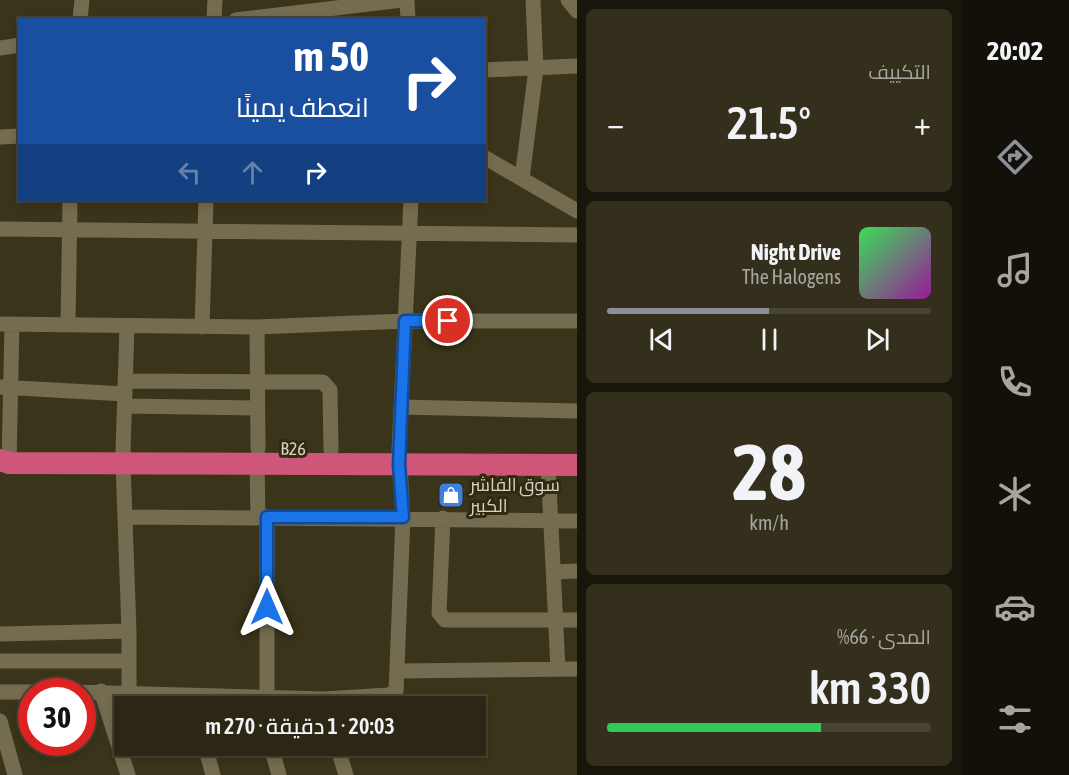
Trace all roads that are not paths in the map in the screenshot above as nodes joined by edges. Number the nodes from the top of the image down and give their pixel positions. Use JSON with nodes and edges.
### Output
{"nodes":[{"id":1,"x":82,"y":0,"type":"edge"},
{"id":2,"x":215,"y":0,"type":"edge"},
{"id":3,"x":276,"y":0,"type":"edge"},
{"id":4,"x":402,"y":0,"type":"edge"},
{"id":5,"x":407,"y":0,"type":"edge"},
{"id":6,"x":533,"y":0,"type":"edge"},
{"id":7,"x":568,"y":0,"type":"edge"},
{"id":8,"x":577,"y":11,"type":"edge"},
{"id":9,"x":254,"y":16,"type":"junction"},
{"id":10,"x":80,"y":18,"type":"edge"},
{"id":11,"x":214,"y":18,"type":"edge"},
{"id":12,"x":245,"y":18,"type":"edge"},
{"id":13,"x":408,"y":18,"type":"edge"},
{"id":14,"x":18,"y":45,"type":"edge"},
{"id":15,"x":0,"y":48,"type":"edge"},
{"id":16,"x":577,"y":66,"type":"edge"},
{"id":17,"x":536,"y":69,"type":"junction"},
{"id":18,"x":486,"y":70,"type":"edge"},
{"id":19,"x":0,"y":136,"type":"edge"},
{"id":20,"x":18,"y":136,"type":"edge"},
{"id":21,"x":486,"y":158,"type":"edge"},
{"id":22,"x":522,"y":178,"type":"junction"},
{"id":23,"x":70,"y":201,"type":"edge"},
{"id":24,"x":206,"y":201,"type":"edge"},
{"id":25,"x":411,"y":201,"type":"edge"},
{"id":26,"x":577,"y":212,"type":"edge"},
{"id":27,"x":0,"y":229,"type":"edge"},
{"id":28,"x":69,"y":230,"type":"junction"},
{"id":29,"x":203,"y":232,"type":"junction"},
{"id":30,"x":411,"y":234,"type":"junction"},
{"id":31,"x":577,"y":235,"type":"edge"},
{"id":32,"x":405,"y":321,"type":"junction"},
{"id":33,"x":577,"y":321,"type":"edge"},
{"id":34,"x":6,"y":324,"type":"edge"},
{"id":35,"x":68,"y":325,"type":"junction"},
{"id":36,"x":127,"y":327,"type":"junction"},
{"id":37,"x":202,"y":327,"type":"junction"},
{"id":38,"x":256,"y":327,"type":"junction"},
{"id":39,"x":257,"y":380,"type":"junction"},
{"id":40,"x":6,"y":387,"type":"edge"},
{"id":41,"x":125,"y":394,"type":"junction"},
{"id":42,"x":401,"y":407,"type":"junction"},
{"id":43,"x":256,"y":408,"type":"junction"},
{"id":44,"x":577,"y":411,"type":"edge"},
{"id":45,"x":331,"y":450,"type":"junction"},
{"id":46,"x":577,"y":452,"type":"edge"},
{"id":47,"x":257,"y":455,"type":"junction"},
{"id":48,"x":123,"y":457,"type":"junction"},
{"id":49,"x":399,"y":457,"type":"junction"},
{"id":50,"x":4,"y":458,"type":"edge"},
{"id":51,"x":548,"y":464,"type":"junction"},
{"id":52,"x":577,"y":465,"type":"edge"},
{"id":53,"x":262,"y":517,"type":"junction"},
{"id":54,"x":403,"y":517,"type":"junction"},
{"id":55,"x":125,"y":518,"type":"junction"},
{"id":56,"x":443,"y":518,"type":"junction"},
{"id":57,"x":551,"y":520,"type":"junction"},
{"id":58,"x":577,"y":521,"type":"edge"},
{"id":59,"x":577,"y":571,"type":"edge"},
{"id":60,"x":554,"y":572,"type":"junction"},
{"id":61,"x":577,"y":620,"type":"edge"},
{"id":62,"x":554,"y":621,"type":"junction"},
{"id":63,"x":129,"y":632,"type":"junction"},
{"id":64,"x":0,"y":634,"type":"edge"},
{"id":65,"x":0,"y":661,"type":"edge"},
{"id":66,"x":129,"y":661,"type":"junction"},
{"id":67,"x":558,"y":669,"type":"junction"},
{"id":68,"x":577,"y":669,"type":"edge"},
{"id":69,"x":398,"y":671,"type":"junction"},
{"id":70,"x":96,"y":691,"type":"edge"},
{"id":71,"x":101,"y":691,"type":"junction"},
{"id":72,"x":0,"y":692,"type":"edge"},
{"id":73,"x":18,"y":692,"type":"edge"},
{"id":74,"x":129,"y":692,"type":"junction"},
{"id":75,"x":157,"y":696,"type":"edge"},
{"id":76,"x":261,"y":696,"type":"edge"},
{"id":77,"x":380,"y":696,"type":"edge"},
{"id":78,"x":0,"y":721,"type":"edge"},
{"id":79,"x":208,"y":756,"type":"edge"},
{"id":80,"x":274,"y":756,"type":"edge"},
{"id":81,"x":338,"y":756,"type":"edge"},
{"id":82,"x":340,"y":774,"type":"edge"},
{"id":83,"x":15,"y":775,"type":"edge"},
{"id":84,"x":128,"y":775,"type":"edge"},
{"id":85,"x":213,"y":775,"type":"edge"},
{"id":86,"x":279,"y":775,"type":"edge"}],
"edges":[{"from":1,"to":10,"type":"street"},
{"from":2,"to":11,"type":"street"},
{"from":3,"to":9,"type":"street"},
{"from":4,"to":9,"type":"street"},
{"from":5,"to":13,"type":"street"},
{"from":6,"to":17,"type":"street"},
{"from":7,"to":8,"type":"street"},
{"from":9,"to":12,"type":"street"},
{"from":14,"to":15,"type":"street"},
{"from":16,"to":17,"type":"street"},
{"from":17,"to":18,"type":"street"},
{"from":17,"to":22,"type":"street"},
{"from":19,"to":20,"type":"street"},
{"from":21,"to":22,"type":"street"},
{"from":22,"to":26,"type":"street"},
{"from":23,"to":28,"type":"street"},
{"from":24,"to":29,"type":"street"},
{"from":25,"to":30,"type":"street"},
{"from":27,"to":28,"type":"street"},
{"from":28,"to":29,"type":"street"},
{"from":28,"to":35,"type":"street"},
{"from":29,"to":30,"type":"street"},
{"from":29,"to":37,"type":"street"},
{"from":30,"to":31,"type":"street"},
{"from":30,"to":32,"type":"street"},
{"from":32,"to":33,"type":"street"},
{"from":32,"to":38,"type":"street"},
{"from":32,"to":42,"type":"street"},
{"from":34,"to":35,"type":"street"},
{"from":34,"to":40,"type":"street"},
{"from":35,"to":36,"type":"street"},
{"from":36,"to":37,"type":"street"},
{"from":36,"to":41,"type":"street"},
{"from":37,"to":38,"type":"street"},
{"from":38,"to":39,"type":"street"},
{"from":39,"to":41,"type":"street"},
{"from":39,"to":43,"type":"street"},
{"from":39,"to":45,"type":"street"},
{"from":40,"to":41,"type":"street"},
{"from":40,"to":50,"type":"street"},
{"from":41,"to":43,"type":"street"},
{"from":41,"to":48,"type":"street"},
{"from":42,"to":44,"type":"street"},
{"from":42,"to":49,"type":"street"},
{"from":43,"to":47,"type":"street"},
{"from":45,"to":47,"type":"highway","name":"B26"},
{"from":45,"to":49,"type":"highway","name":"B26"},
{"from":46,"to":49,"type":"highway","name":"B26"},
{"from":47,"to":48,"type":"highway","name":"B26"},
{"from":47,"to":49,"type":"highway","name":"B26"},
{"from":47,"to":53,"type":"street"},
{"from":48,"to":50,"type":"highway","name":"B26"},
{"from":48,"to":55,"type":"street"},
{"from":49,"to":51,"type":"highway","name":"B26"},
{"from":49,"to":54,"type":"street"},
{"from":51,"to":52,"type":"highway","name":"B26"},
{"from":51,"to":57,"type":"street"},
{"from":53,"to":54,"type":"street"},
{"from":53,"to":55,"type":"street"},
{"from":53,"to":76,"type":"street"},
{"from":54,"to":56,"type":"street"},
{"from":54,"to":69,"type":"street"},
{"from":55,"to":63,"type":"street"},
{"from":56,"to":57,"type":"street"},
{"from":56,"to":62,"type":"street"},
{"from":57,"to":58,"type":"street"},
{"from":57,"to":60,"type":"street"},
{"from":59,"to":60,"type":"street"},
{"from":60,"to":62,"type":"street"},
{"from":61,"to":62,"type":"street"},
{"from":62,"to":67,"type":"street"},
{"from":63,"to":64,"type":"street"},
{"from":63,"to":66,"type":"street"},
{"from":65,"to":66,"type":"street"},
{"from":66,"to":74,"type":"street"},
{"from":67,"to":68,"type":"street"},
{"from":67,"to":69,"type":"street"},
{"from":69,"to":77,"type":"street"},
{"from":70,"to":71,"type":"street"},
{"from":71,"to":74,"type":"street"},
{"from":71,"to":84,"type":"street"},
{"from":72,"to":73,"type":"street"},
{"from":74,"to":75,"type":"street"},
{"from":78,"to":83,"type":"street"},
{"from":79,"to":85,"type":"street"},
{"from":80,"to":86,"type":"street"},
{"from":81,"to":82,"type":"street"}]}
